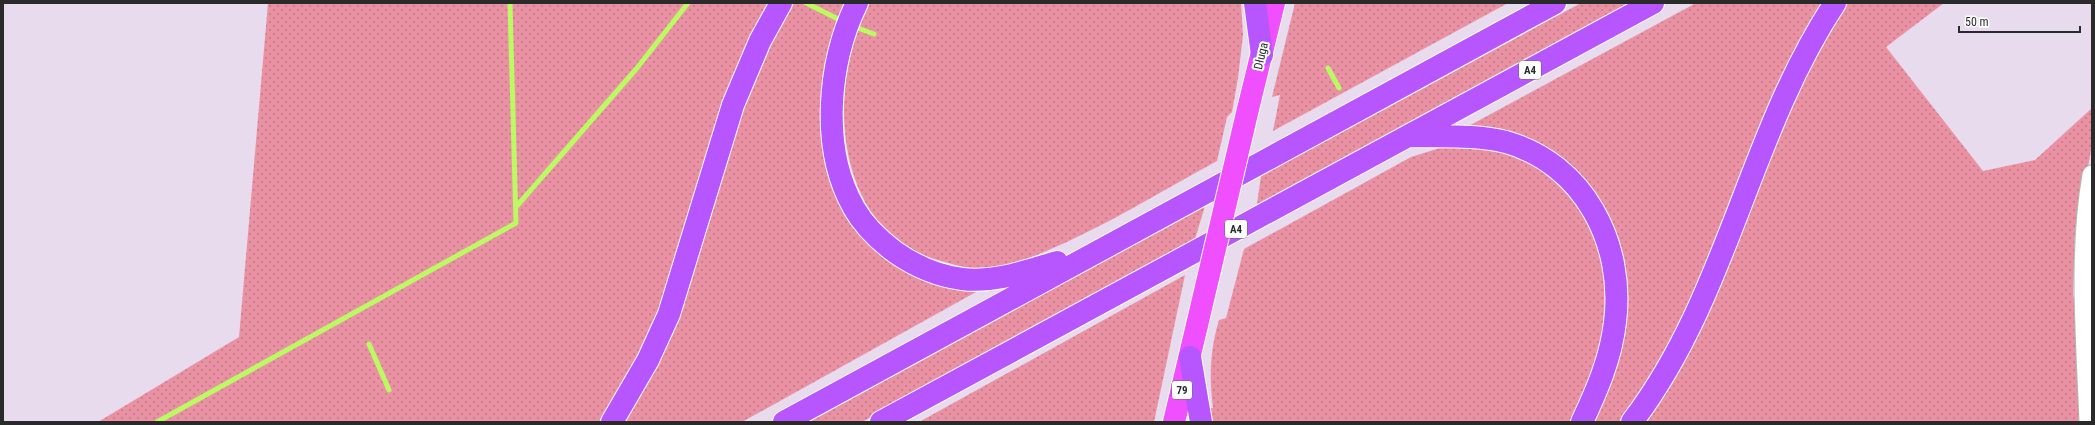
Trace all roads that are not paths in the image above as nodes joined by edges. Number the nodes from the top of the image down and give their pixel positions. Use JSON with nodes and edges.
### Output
{"nodes":[{"id":1,"x":781,"y":3,"type":"edge"},
{"id":2,"x":857,"y":3,"type":"edge"},
{"id":3,"x":1255,"y":3,"type":"edge"},
{"id":4,"x":1274,"y":3,"type":"edge"},
{"id":5,"x":1553,"y":3,"type":"edge"},
{"id":6,"x":1653,"y":3,"type":"edge"},
{"id":7,"x":1835,"y":3,"type":"edge"},
{"id":8,"x":1262,"y":55,"type":"junction"},
{"id":9,"x":1407,"y":136,"type":"junction"},
{"id":10,"x":2092,"y":175,"type":"edge"},
{"id":11,"x":1100,"y":249,"type":"junction"},
{"id":12,"x":1190,"y":357,"type":"junction"},
{"id":13,"x":887,"y":420,"type":"edge"},
{"id":14,"x":612,"y":422,"type":"edge"},
{"id":15,"x":784,"y":422,"type":"edge"},
{"id":16,"x":1174,"y":422,"type":"edge"},
{"id":17,"x":1201,"y":422,"type":"edge"},
{"id":18,"x":1582,"y":422,"type":"edge"},
{"id":19,"x":1632,"y":422,"type":"edge"},
{"id":20,"x":2089,"y":422,"type":"edge"}],
"edges":[{"from":1,"to":14,"type":"highway"},
{"from":2,"to":11,"type":"highway"},
{"from":3,"to":8,"type":"highway"},
{"from":4,"to":8,"type":"main road","name":"Długa","number":"79"},
{"from":5,"to":11,"type":"highway"},
{"from":6,"to":9,"type":"highway","number":"A4"},
{"from":7,"to":19,"type":"highway"},
{"from":8,"to":12,"type":"main road","name":"Długa","number":"79","bridge":true},
{"from":9,"to":13,"type":"highway","number":"A4"},
{"from":9,"to":18,"type":"highway"},
{"from":10,"to":20,"type":"street"},
{"from":11,"to":15,"type":"highway"},
{"from":12,"to":16,"type":"main road","number":"79"},
{"from":12,"to":17,"type":"highway"}]}
